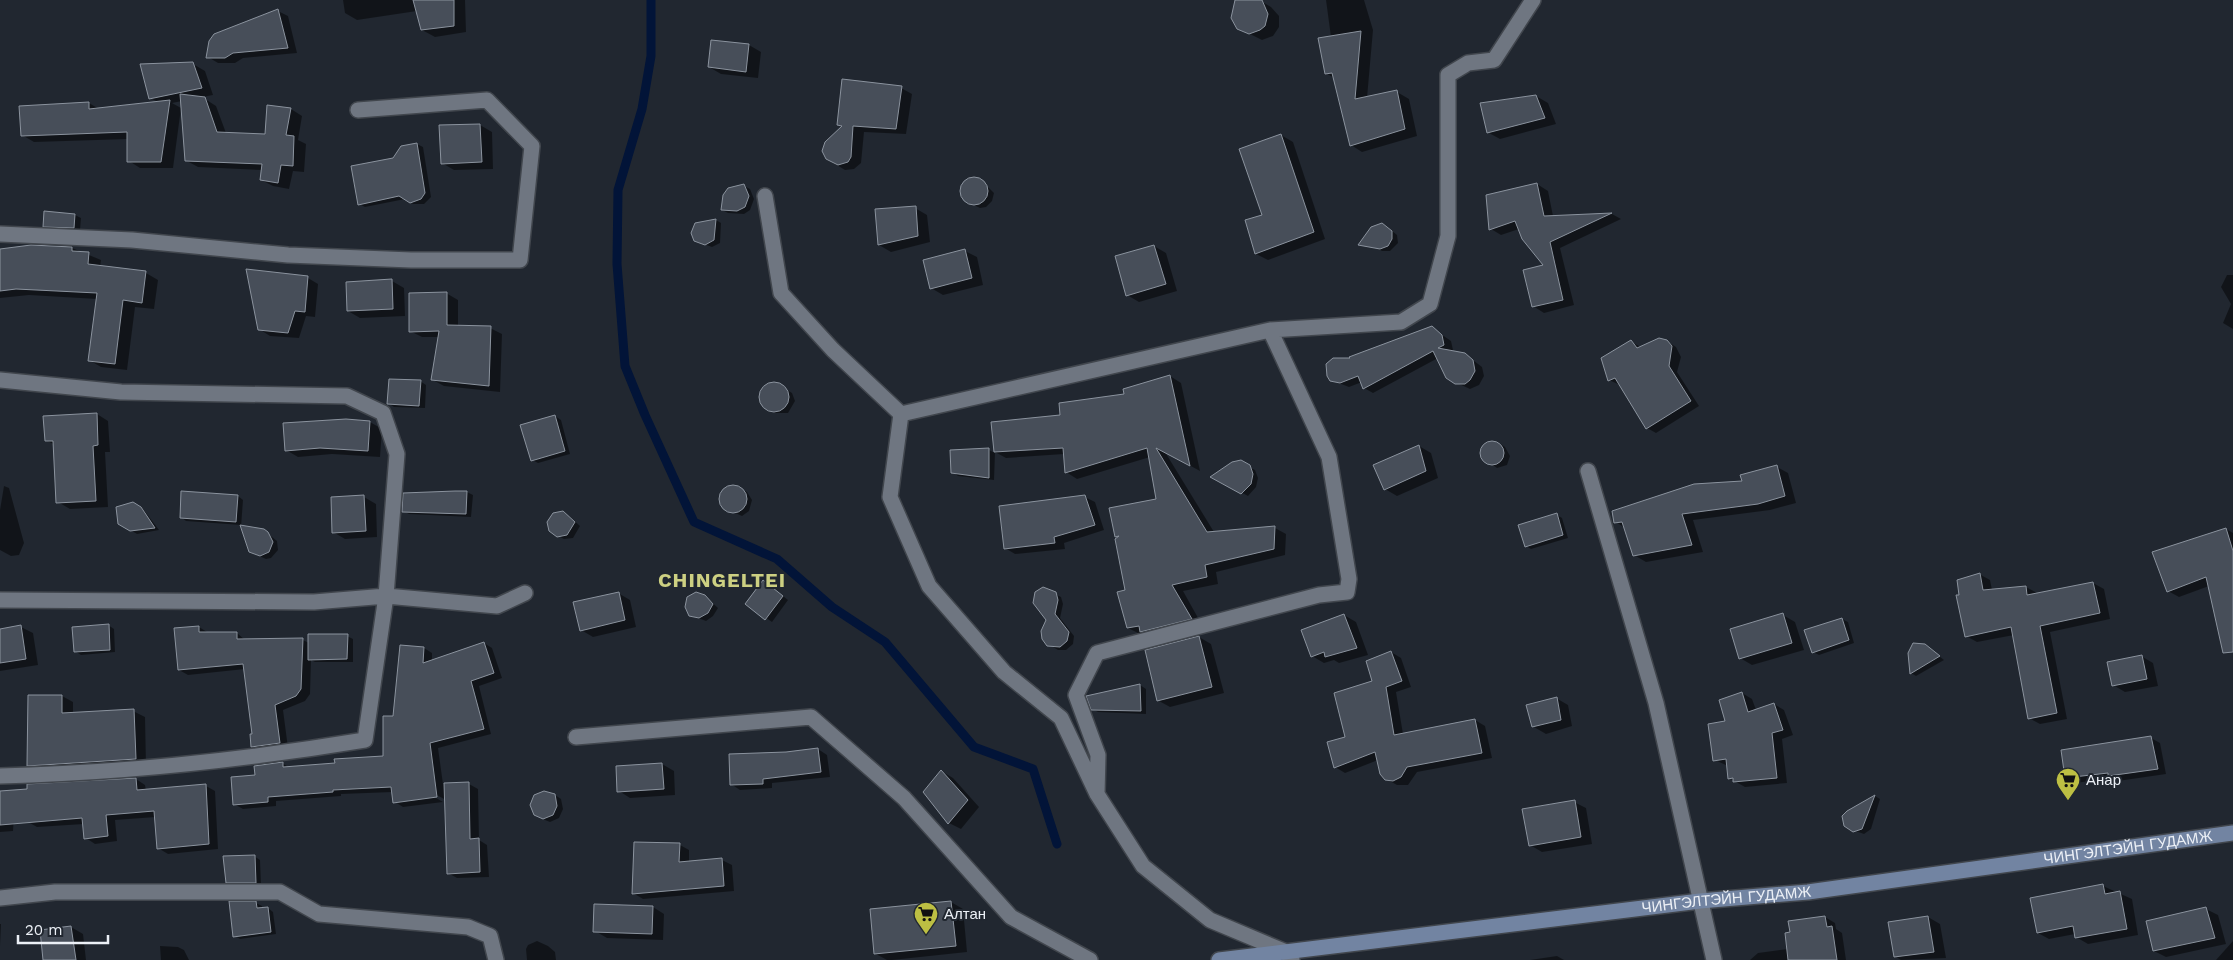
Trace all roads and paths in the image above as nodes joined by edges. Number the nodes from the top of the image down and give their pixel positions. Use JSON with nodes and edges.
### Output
{"nodes":[{"id":1,"x":1533,"y":0,"type":"edge"},
{"id":2,"x":358,"y":110,"type":"dead end"},
{"id":3,"x":765,"y":196,"type":"dead end"},
{"id":4,"x":0,"y":234,"type":"edge"},
{"id":5,"x":1270,"y":330,"type":"junction"},
{"id":6,"x":0,"y":380,"type":"edge"},
{"id":7,"x":900,"y":414,"type":"junction"},
{"id":8,"x":1588,"y":471,"type":"dead end"},
{"id":9,"x":525,"y":593,"type":"dead end"},
{"id":10,"x":386,"y":596,"type":"junction"},
{"id":11,"x":0,"y":600,"type":"edge"},
{"id":12,"x":576,"y":737,"type":"dead end"},
{"id":13,"x":0,"y":776,"type":"edge"},
{"id":14,"x":1097,"y":794,"type":"junction"},
{"id":15,"x":2233,"y":833,"type":"edge"},
{"id":16,"x":0,"y":898,"type":"edge"},
{"id":17,"x":1700,"y":901,"type":"junction"},
{"id":18,"x":1289,"y":956,"type":"edge"},
{"id":19,"x":496,"y":960,"type":"edge"},
{"id":20,"x":1090,"y":960,"type":"edge"},
{"id":21,"x":1219,"y":960,"type":"edge"},
{"id":22,"x":1714,"y":960,"type":"edge"}],
"edges":[{"from":1,"to":5,"type":"street"},
{"from":2,"to":4,"type":"street"},
{"from":3,"to":7,"type":"street"},
{"from":5,"to":7,"type":"street"},
{"from":5,"to":14,"type":"street"},
{"from":6,"to":10,"type":"street"},
{"from":7,"to":14,"type":"street"},
{"from":8,"to":17,"type":"street"},
{"from":9,"to":10,"type":"street"},
{"from":10,"to":11,"type":"street"},
{"from":10,"to":13,"type":"street"},
{"from":12,"to":20,"type":"street"},
{"from":14,"to":18,"type":"street"},
{"from":15,"to":17,"type":"main road","name":"ЧИНГЭЛТЭЙН ГУДАМЖ"},
{"from":16,"to":19,"type":"street"},
{"from":17,"to":18,"type":"main road","name":"ЧИНГЭЛТЭЙН ГУДАМЖ"},
{"from":17,"to":22,"type":"street"},
{"from":18,"to":21,"type":"main road","name":"ЧИНГЭЛТЭЙН ГУДАМЖ"}]}
